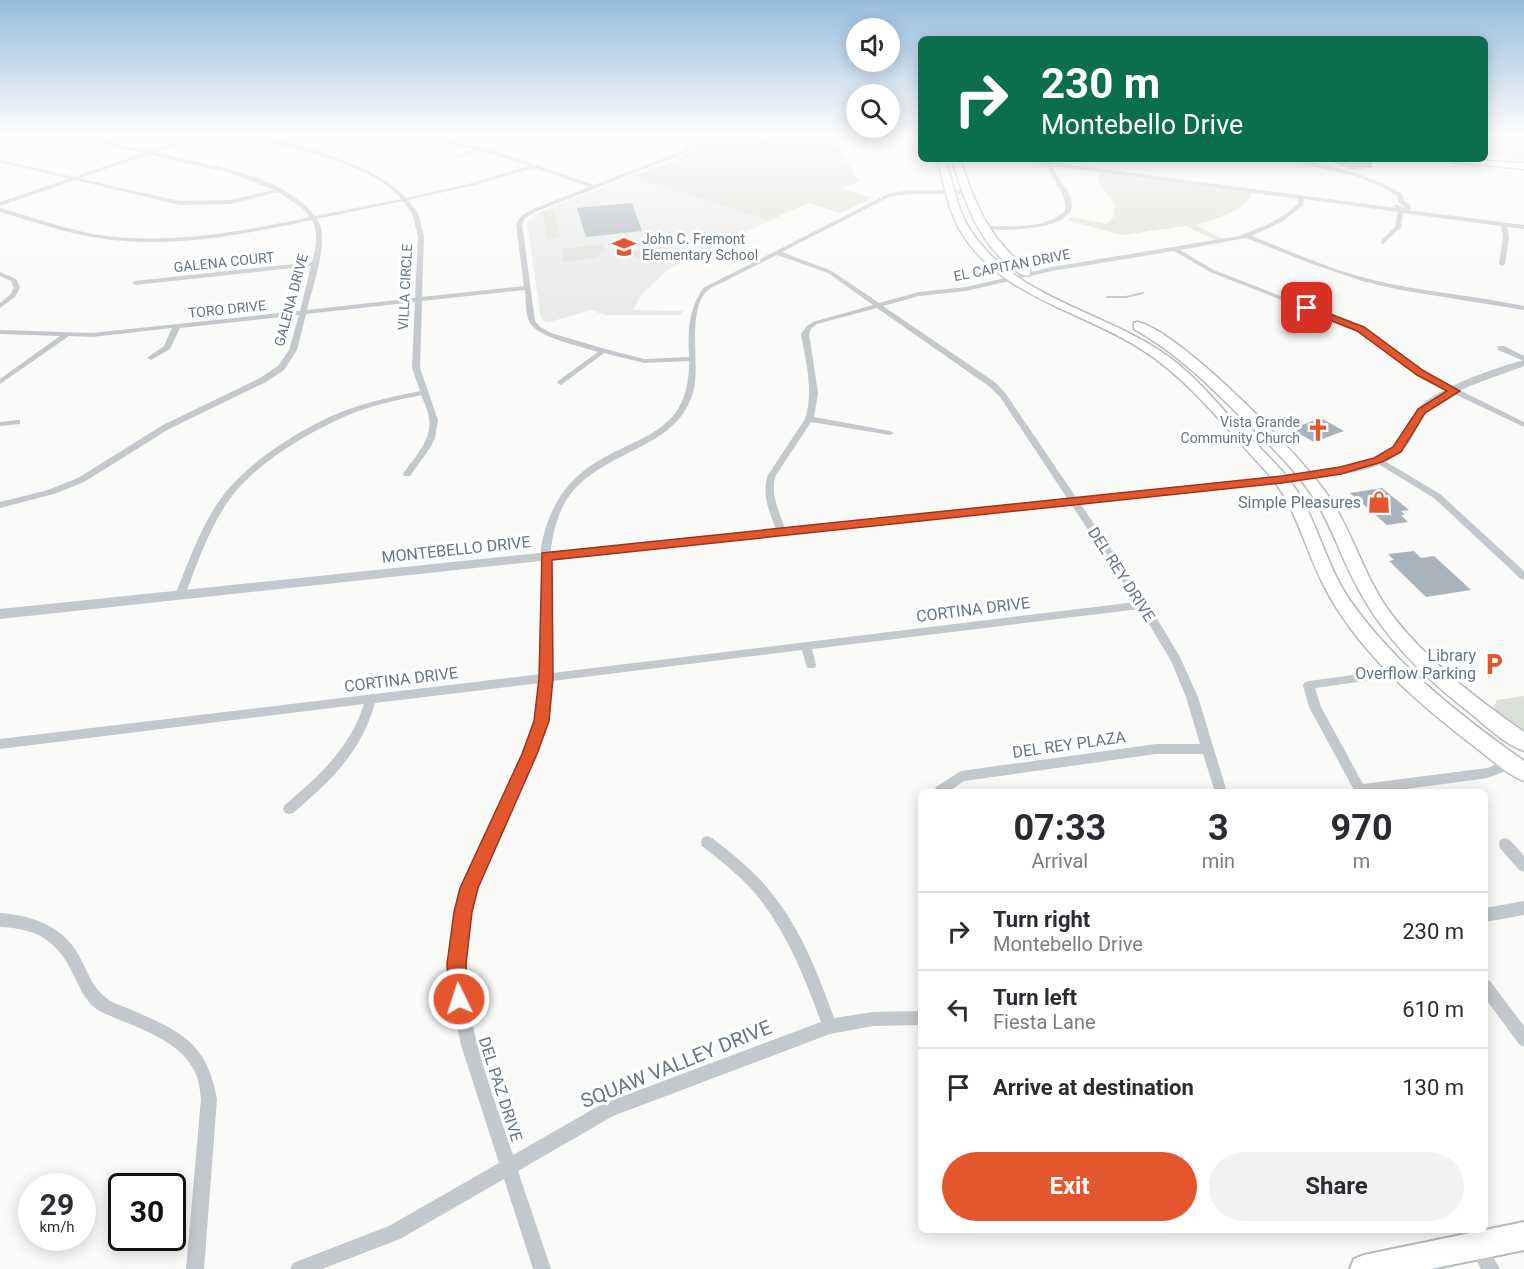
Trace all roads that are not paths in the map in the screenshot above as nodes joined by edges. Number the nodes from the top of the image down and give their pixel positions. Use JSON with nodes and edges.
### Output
{"nodes":[{"id":1,"x":26,"y":195,"type":"edge"},
{"id":2,"x":143,"y":195,"type":"edge"},
{"id":3,"x":258,"y":195,"type":"edge"},
{"id":4,"x":287,"y":195,"type":"edge"},
{"id":5,"x":399,"y":195,"type":"edge"},
{"id":6,"x":426,"y":195,"type":"edge"},
{"id":7,"x":574,"y":195,"type":"edge"},
{"id":8,"x":890,"y":195,"type":"edge"},
{"id":9,"x":953,"y":195,"type":"edge"},
{"id":10,"x":968,"y":195,"type":"edge"},
{"id":11,"x":1065,"y":195,"type":"edge"},
{"id":12,"x":1287,"y":195,"type":"edge"},
{"id":13,"x":1400,"y":195,"type":"edge"},
{"id":14,"x":1301,"y":197,"type":"junction"},
{"id":15,"x":405,"y":200,"type":"junction"},
{"id":16,"x":0,"y":204,"type":"edge"},
{"id":17,"x":0,"y":210,"type":"edge"},
{"id":18,"x":1401,"y":210,"type":"junction"},
{"id":19,"x":513,"y":214,"type":"dead end"},
{"id":20,"x":525,"y":216,"type":"junction"},
{"id":21,"x":315,"y":218,"type":"junction"},
{"id":22,"x":1504,"y":224,"type":"junction"},
{"id":23,"x":1524,"y":227,"type":"edge"},
{"id":24,"x":982,"y":228,"type":"junction"},
{"id":25,"x":1247,"y":236,"type":"junction"},
{"id":26,"x":1383,"y":242,"type":"dead end"},
{"id":27,"x":1175,"y":249,"type":"junction"},
{"id":28,"x":776,"y":252,"type":"junction"},
{"id":29,"x":315,"y":264,"type":"junction"},
{"id":30,"x":1502,"y":264,"type":"dead end"},
{"id":31,"x":0,"y":274,"type":"edge"},
{"id":32,"x":1029,"y":274,"type":"junction"},
{"id":33,"x":1014,"y":278,"type":"junction"},
{"id":34,"x":135,"y":283,"type":"dead end"},
{"id":35,"x":711,"y":286,"type":"junction"},
{"id":36,"x":527,"y":288,"type":"junction"},
{"id":37,"x":723,"y":289,"type":"dead end"},
{"id":38,"x":418,"y":300,"type":"junction"},
{"id":39,"x":878,"y":305,"type":"junction"},
{"id":40,"x":0,"y":306,"type":"edge"},
{"id":41,"x":1524,"y":308,"type":"edge"},
{"id":42,"x":303,"y":313,"type":"junction"},
{"id":43,"x":177,"y":326,"type":"junction"},
{"id":44,"x":0,"y":332,"type":"edge"},
{"id":45,"x":66,"y":335,"type":"junction"},
{"id":46,"x":1501,"y":348,"type":"dead end"},
{"id":47,"x":603,"y":351,"type":"junction"},
{"id":48,"x":151,"y":358,"type":"dead end"},
{"id":49,"x":693,"y":358,"type":"junction"},
{"id":50,"x":954,"y":358,"type":"junction"},
{"id":51,"x":1524,"y":361,"type":"edge"},
{"id":52,"x":942,"y":362,"type":"dead end"},
{"id":53,"x":0,"y":382,"type":"edge"},
{"id":54,"x":561,"y":382,"type":"dead end"},
{"id":55,"x":1455,"y":391,"type":"junction"},
{"id":56,"x":424,"y":392,"type":"junction"},
{"id":57,"x":809,"y":419,"type":"junction"},
{"id":58,"x":17,"y":422,"type":"dead end"},
{"id":59,"x":0,"y":424,"type":"edge"},
{"id":60,"x":1524,"y":425,"type":"edge"},
{"id":61,"x":890,"y":433,"type":"dead end"},
{"id":62,"x":1378,"y":460,"type":"junction"},
{"id":63,"x":407,"y":474,"type":"dead end"},
{"id":64,"x":1307,"y":476,"type":"junction"},
{"id":65,"x":1282,"y":479,"type":"junction"},
{"id":66,"x":35,"y":497,"type":"junction"},
{"id":67,"x":1074,"y":501,"type":"junction"},
{"id":68,"x":0,"y":505,"type":"edge"},
{"id":69,"x":37,"y":507,"type":"dead end"},
{"id":70,"x":781,"y":531,"type":"junction"},
{"id":71,"x":546,"y":556,"type":"junction"},
{"id":72,"x":1524,"y":577,"type":"edge"},
{"id":73,"x":180,"y":594,"type":"junction"},
{"id":74,"x":1143,"y":605,"type":"junction"},
{"id":75,"x":0,"y":614,"type":"edge"},
{"id":76,"x":806,"y":646,"type":"junction"},
{"id":77,"x":811,"y":665,"type":"dead end"},
{"id":78,"x":1375,"y":676,"type":"dead end"},
{"id":79,"x":546,"y":678,"type":"junction"},
{"id":80,"x":371,"y":699,"type":"junction"},
{"id":81,"x":1524,"y":743,"type":"edge"},
{"id":82,"x":0,"y":744,"type":"edge"},
{"id":83,"x":1207,"y":749,"type":"junction"},
{"id":84,"x":1520,"y":765,"type":"edge"},
{"id":85,"x":943,"y":789,"type":"edge"},
{"id":86,"x":1220,"y":789,"type":"edge"},
{"id":87,"x":1359,"y":789,"type":"edge"},
{"id":88,"x":1374,"y":789,"type":"edge"},
{"id":89,"x":289,"y":809,"type":"dead end"},
{"id":90,"x":707,"y":842,"type":"dead end"},
{"id":91,"x":1505,"y":844,"type":"dead end"},
{"id":92,"x":1524,"y":866,"type":"edge"},
{"id":93,"x":1524,"y":908,"type":"edge"},
{"id":94,"x":1488,"y":914,"type":"edge"},
{"id":95,"x":0,"y":920,"type":"edge"},
{"id":96,"x":1488,"y":990,"type":"edge"},
{"id":97,"x":918,"y":1018,"type":"edge"},
{"id":98,"x":830,"y":1026,"type":"junction"},
{"id":99,"x":1523,"y":1036,"type":"edge"},
{"id":100,"x":509,"y":1166,"type":"junction"},
{"id":101,"x":1524,"y":1236,"type":"edge"},
{"id":102,"x":1479,"y":1248,"type":"edge"},
{"id":103,"x":195,"y":1269,"type":"edge"},
{"id":104,"x":299,"y":1269,"type":"edge"},
{"id":105,"x":542,"y":1269,"type":"edge"},
{"id":106,"x":1364,"y":1269,"type":"edge"}],
"edges":[{"from":1,"to":16,"type":"street"},
{"from":2,"to":3,"type":"street"},
{"from":4,"to":21,"type":"street"},
{"from":5,"to":15,"type":"street","name":"VILLA CIRCLE"},
{"from":6,"to":15,"type":"street"},
{"from":7,"to":20,"type":"street"},
{"from":8,"to":28,"type":"street","name":"DEL PAZ DRIVE"},
{"from":9,"to":33,"type":"main road"},
{"from":10,"to":24,"type":"main road"},
{"from":11,"to":24,"type":"street"},
{"from":12,"to":14,"type":"street"},
{"from":13,"to":18,"type":"street"},
{"from":14,"to":18,"type":"street"},
{"from":14,"to":25,"type":"street","name":"EL CAPITAN DRIVE"},
{"from":15,"to":21,"type":"street"},
{"from":15,"to":38,"type":"street","name":"VILLA CIRCLE"},
{"from":17,"to":21,"type":"street"},
{"from":18,"to":22,"type":"street"},
{"from":18,"to":26,"type":"street"},
{"from":19,"to":20,"type":"street"},
{"from":20,"to":36,"type":"street"},
{"from":21,"to":29,"type":"street","name":"GALENA DRIVE"},
{"from":22,"to":23,"type":"street"},
{"from":22,"to":30,"type":"street"},
{"from":24,"to":32,"type":"main road"},
{"from":25,"to":27,"type":"street","name":"EL CAPITAN DRIVE"},
{"from":25,"to":41,"type":"street"},
{"from":27,"to":32,"type":"street","name":"EL CAPITAN DRIVE"},
{"from":27,"to":55,"type":"street"},
{"from":28,"to":35,"type":"street","name":"DEL PAZ DRIVE"},
{"from":28,"to":39,"type":"street","name":"DEL REY DRIVE"},
{"from":29,"to":34,"type":"street","name":"GALENA COURT"},
{"from":29,"to":42,"type":"street","name":"GALENA DRIVE"},
{"from":31,"to":40,"type":"street"},
{"from":32,"to":33,"type":"street","name":"EL CAPITAN DRIVE"},
{"from":32,"to":64,"type":"main road"},
{"from":33,"to":39,"type":"street","name":"EL CAPITAN DRIVE"},
{"from":33,"to":65,"type":"main road"},
{"from":35,"to":37,"type":"street"},
{"from":35,"to":49,"type":"street","name":"DEL PAZ DRIVE"},
{"from":36,"to":38,"type":"street","name":"TORO DRIVE"},
{"from":36,"to":47,"type":"street"},
{"from":38,"to":42,"type":"street","name":"TORO DRIVE"},
{"from":38,"to":56,"type":"street","name":"VILLA CIRCLE"},
{"from":39,"to":50,"type":"street","name":"DEL REY DRIVE"},
{"from":39,"to":57,"type":"street","name":"EL CAPITAN DRIVE"},
{"from":42,"to":43,"type":"street","name":"TORO DRIVE"},
{"from":42,"to":66,"type":"street","name":"GALENA DRIVE"},
{"from":43,"to":45,"type":"street","name":"TORO DRIVE"},
{"from":43,"to":48,"type":"street"},
{"from":44,"to":45,"type":"street","name":"TORO DRIVE"},
{"from":45,"to":53,"type":"street"},
{"from":46,"to":51,"type":"street","name":"MONTEBELLO DRIVE"},
{"from":47,"to":49,"type":"street"},
{"from":47,"to":54,"type":"street"},
{"from":49,"to":71,"type":"street","name":"DEL PAZ DRIVE"},
{"from":50,"to":52,"type":"street"},
{"from":50,"to":67,"type":"street","name":"DEL REY DRIVE"},
{"from":51,"to":55,"type":"street","name":"MONTEBELLO DRIVE"},
{"from":55,"to":60,"type":"street"},
{"from":55,"to":62,"type":"street","name":"MONTEBELLO DRIVE"},
{"from":56,"to":63,"type":"street","name":"VILLA CIRCLE"},
{"from":56,"to":73,"type":"street"},
{"from":57,"to":61,"type":"street"},
{"from":57,"to":70,"type":"street","name":"EL CAPITAN DRIVE"},
{"from":58,"to":59,"type":"street"},
{"from":62,"to":64,"type":"street","name":"MONTEBELLO DRIVE"},
{"from":62,"to":72,"type":"street"},
{"from":64,"to":65,"type":"street","name":"MONTEBELLO DRIVE"},
{"from":64,"to":81,"type":"main road"},
{"from":65,"to":67,"type":"street","name":"MONTEBELLO DRIVE"},
{"from":65,"to":84,"type":"main road"},
{"from":66,"to":68,"type":"street","name":"GALENA DRIVE"},
{"from":66,"to":69,"type":"street"},
{"from":67,"to":70,"type":"street","name":"MONTEBELLO DRIVE"},
{"from":67,"to":74,"type":"street","name":"DEL REY DRIVE"},
{"from":70,"to":71,"type":"street","name":"MONTEBELLO DRIVE"},
{"from":71,"to":73,"type":"street","name":"MONTEBELLO DRIVE"},
{"from":71,"to":79,"type":"street","name":"DEL PAZ DRIVE"},
{"from":73,"to":75,"type":"street","name":"MONTEBELLO DRIVE"},
{"from":74,"to":76,"type":"street","name":"CORTINA DRIVE"},
{"from":74,"to":83,"type":"street","name":"DEL REY DRIVE"},
{"from":76,"to":77,"type":"street"},
{"from":76,"to":79,"type":"street","name":"CORTINA DRIVE"},
{"from":78,"to":87,"type":"street"},
{"from":79,"to":80,"type":"street","name":"CORTINA DRIVE"},
{"from":79,"to":100,"type":"street","name":"DEL PAZ DRIVE"},
{"from":80,"to":82,"type":"street","name":"CORTINA DRIVE"},
{"from":80,"to":89,"type":"street"},
{"from":83,"to":85,"type":"street","name":"DEL REY PLAZA"},
{"from":83,"to":86,"type":"street","name":"DEL REY DRIVE"},
{"from":84,"to":88,"type":"street"},
{"from":90,"to":98,"type":"street"},
{"from":91,"to":92,"type":"street"},
{"from":93,"to":94,"type":"street"},
{"from":95,"to":103,"type":"street"},
{"from":96,"to":99,"type":"street"},
{"from":97,"to":98,"type":"street","name":"SQUAW VALLEY DRIVE"},
{"from":98,"to":100,"type":"street","name":"SQUAW VALLEY DRIVE"},
{"from":100,"to":104,"type":"street","name":"SQUAW VALLEY DRIVE"},
{"from":100,"to":105,"type":"street","name":"DEL PAZ DRIVE"},
{"from":101,"to":102,"type":"main road"},
{"from":102,"to":106,"type":"main road"}]}
